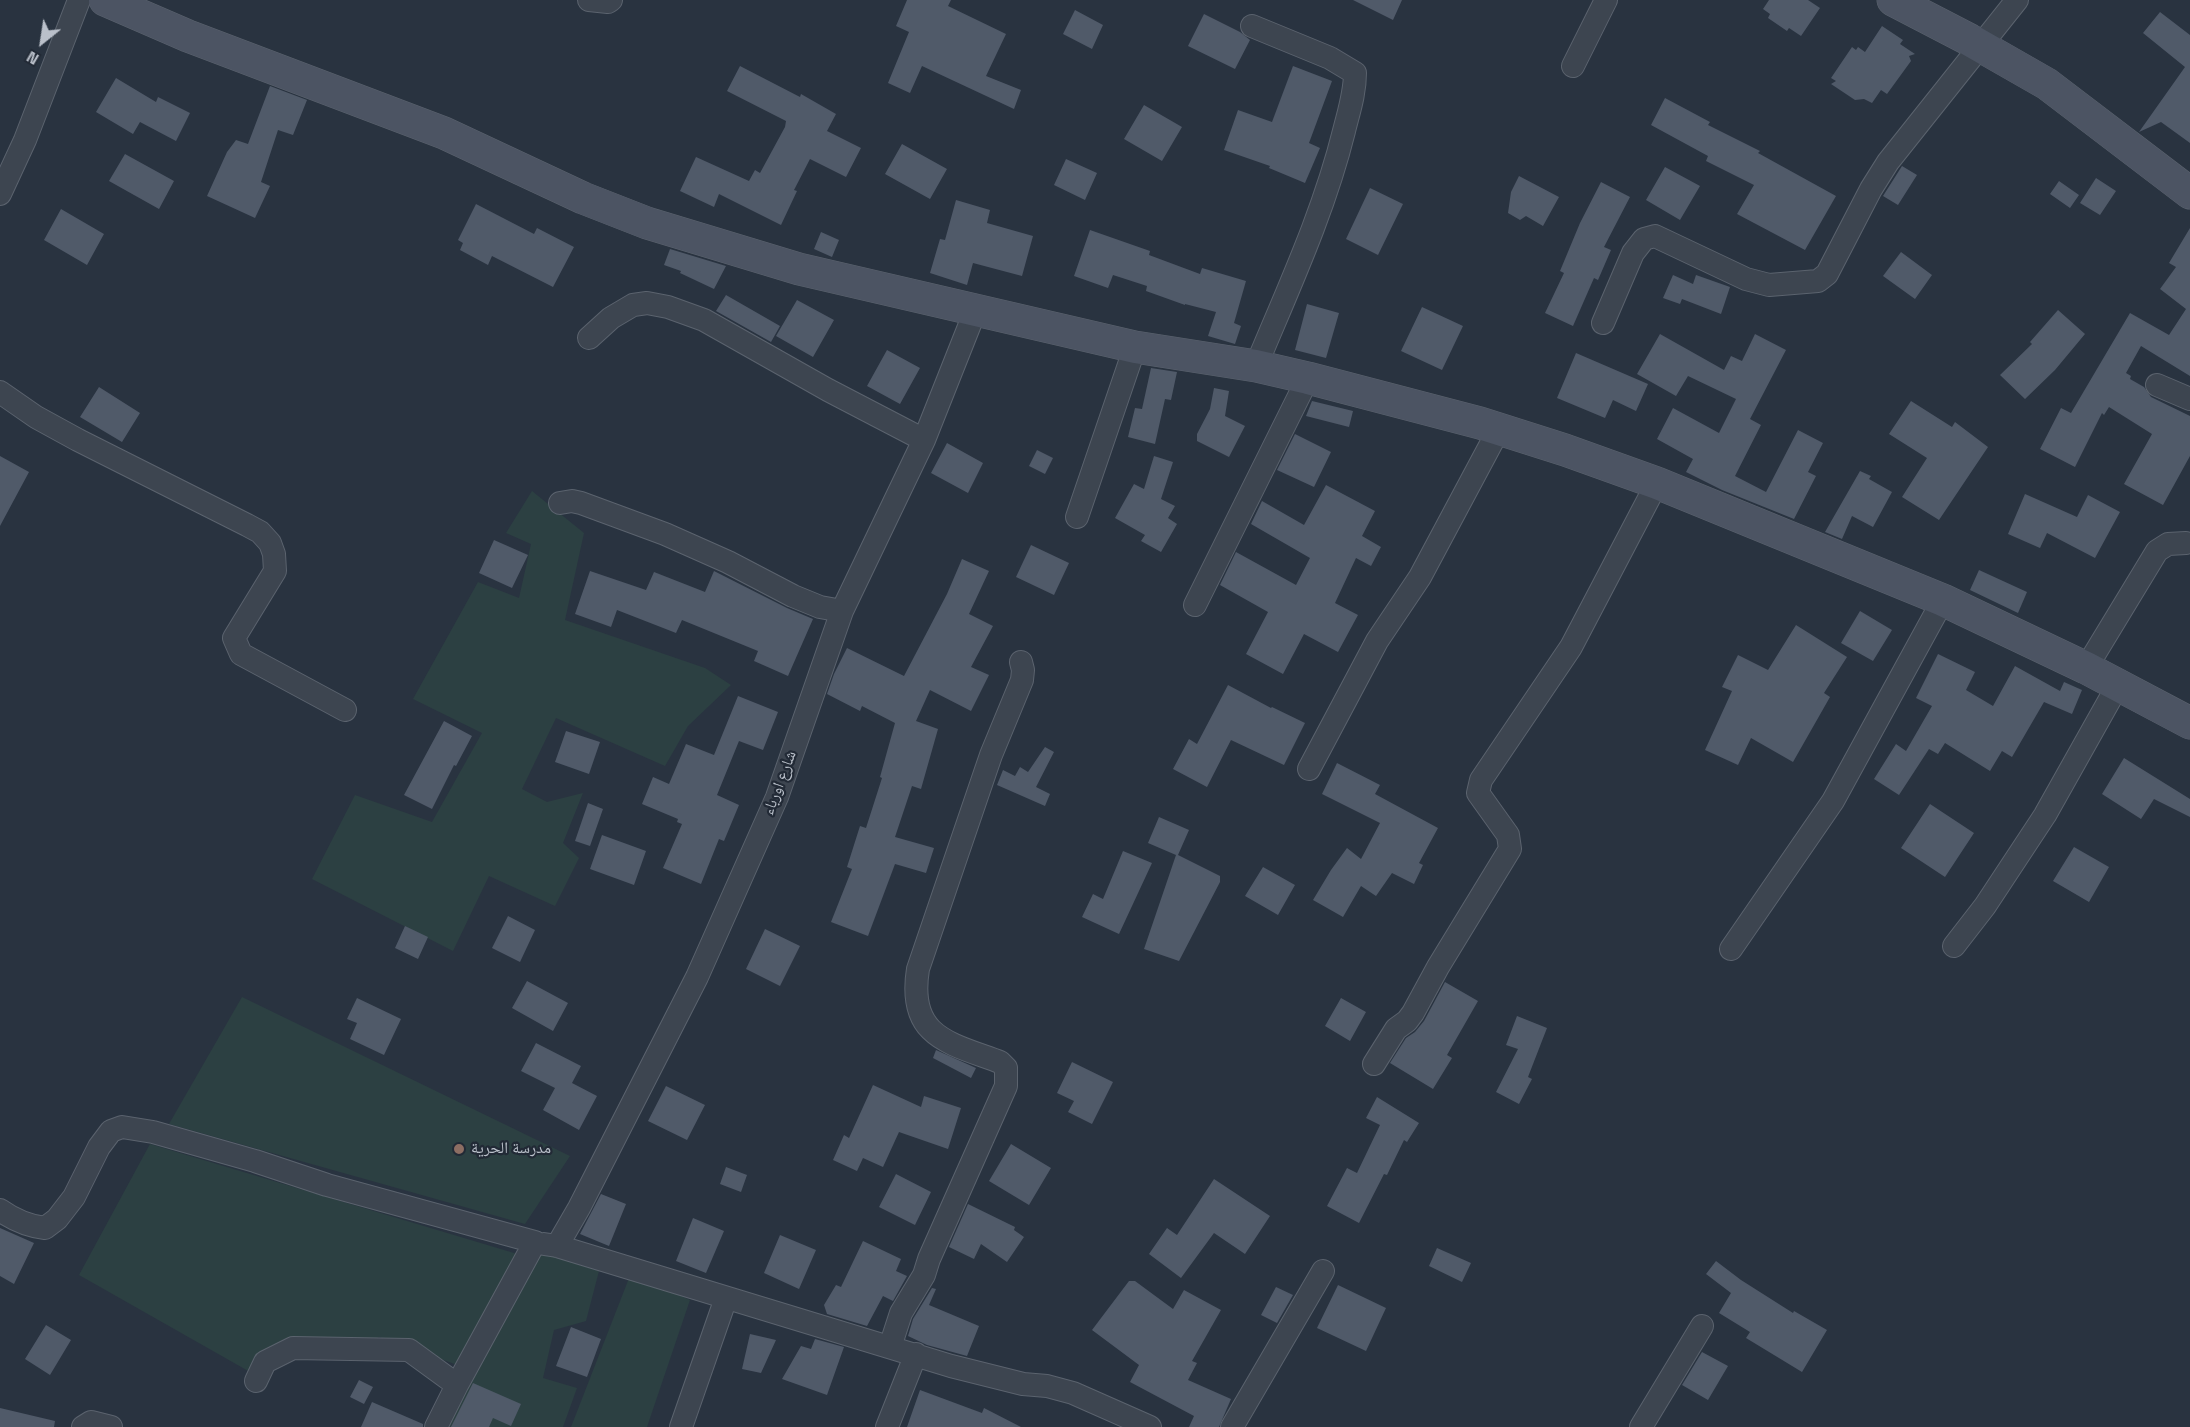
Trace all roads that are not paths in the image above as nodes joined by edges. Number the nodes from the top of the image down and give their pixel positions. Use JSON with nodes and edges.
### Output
{"nodes":[{"id":1,"x":80,"y":0,"type":"edge"},
{"id":2,"x":105,"y":0,"type":"edge"},
{"id":3,"x":589,"y":0,"type":"edge"},
{"id":4,"x":611,"y":0,"type":"edge"},
{"id":5,"x":1606,"y":0,"type":"edge"},
{"id":6,"x":1893,"y":0,"type":"edge"},
{"id":7,"x":2017,"y":0,"type":"edge"},
{"id":8,"x":150,"y":9,"type":"edge"},
{"id":9,"x":1252,"y":26,"type":"dead end"},
{"id":10,"x":1980,"y":46,"type":"junction"},
{"id":11,"x":1573,"y":66,"type":"dead end"},
{"id":12,"x":2190,"y":193,"type":"edge"},
{"id":13,"x":0,"y":194,"type":"edge"},
{"id":14,"x":976,"y":309,"type":"junction"},
{"id":15,"x":1603,"y":322,"type":"dead end"},
{"id":16,"x":589,"y":338,"type":"dead end"},
{"id":17,"x":1135,"y":347,"type":"junction"},
{"id":18,"x":1256,"y":366,"type":"junction"},
{"id":19,"x":1308,"y":378,"type":"junction"},
{"id":20,"x":2157,"y":385,"type":"dead end"},
{"id":21,"x":0,"y":392,"type":"edge"},
{"id":22,"x":2190,"y":399,"type":"edge"},
{"id":23,"x":1499,"y":429,"type":"junction"},
{"id":24,"x":924,"y":440,"type":"junction"},
{"id":25,"x":1657,"y":483,"type":"junction"},
{"id":26,"x":560,"y":503,"type":"dead end"},
{"id":27,"x":1077,"y":517,"type":"dead end"},
{"id":28,"x":2187,"y":543,"type":"dead end"},
{"id":29,"x":1943,"y":600,"type":"junction"},
{"id":30,"x":1195,"y":605,"type":"dead end"},
{"id":31,"x":843,"y":611,"type":"junction"},
{"id":32,"x":1021,"y":662,"type":"dead end"},
{"id":33,"x":2086,"y":668,"type":"junction"},
{"id":34,"x":2118,"y":685,"type":"junction"},
{"id":35,"x":345,"y":710,"type":"dead end"},
{"id":36,"x":2190,"y":723,"type":"edge"},
{"id":37,"x":1309,"y":769,"type":"dead end"},
{"id":38,"x":1954,"y":946,"type":"dead end"},
{"id":39,"x":1731,"y":949,"type":"dead end"},
{"id":40,"x":1374,"y":1064,"type":"dead end"},
{"id":41,"x":0,"y":1210,"type":"edge"},
{"id":42,"x":546,"y":1244,"type":"junction"},
{"id":43,"x":1323,"y":1271,"type":"dead end"},
{"id":44,"x":726,"y":1298,"type":"junction"},
{"id":45,"x":1702,"y":1326,"type":"dead end"},
{"id":46,"x":890,"y":1347,"type":"junction"},
{"id":47,"x":916,"y":1354,"type":"junction"},
{"id":48,"x":256,"y":1381,"type":"dead end"},
{"id":49,"x":457,"y":1385,"type":"junction"},
{"id":50,"x":83,"y":1427,"type":"edge"},
{"id":51,"x":111,"y":1427,"type":"edge"},
{"id":52,"x":436,"y":1427,"type":"edge"},
{"id":53,"x":681,"y":1427,"type":"edge"},
{"id":54,"x":887,"y":1427,"type":"edge"},
{"id":55,"x":1150,"y":1427,"type":"edge"},
{"id":56,"x":1232,"y":1427,"type":"edge"},
{"id":57,"x":1641,"y":1427,"type":"edge"}],
"edges":[{"from":1,"to":13,"type":"street"},
{"from":2,"to":8,"type":"street"},
{"from":3,"to":4,"type":"street"},
{"from":5,"to":11,"type":"street"},
{"from":6,"to":10,"type":"street"},
{"from":7,"to":10,"type":"street"},
{"from":8,"to":14,"type":"street"},
{"from":9,"to":18,"type":"street"},
{"from":10,"to":12,"type":"street"},
{"from":10,"to":15,"type":"street"},
{"from":14,"to":17,"type":"street"},
{"from":14,"to":24,"type":"street","name":"شارع اورباء"},
{"from":16,"to":24,"type":"street"},
{"from":17,"to":18,"type":"street"},
{"from":17,"to":27,"type":"street"},
{"from":18,"to":19,"type":"street"},
{"from":19,"to":23,"type":"street"},
{"from":19,"to":30,"type":"street"},
{"from":20,"to":22,"type":"street"},
{"from":21,"to":35,"type":"street"},
{"from":23,"to":25,"type":"street"},
{"from":23,"to":37,"type":"street"},
{"from":24,"to":31,"type":"street","name":"شارع اورباء"},
{"from":25,"to":29,"type":"street"},
{"from":25,"to":40,"type":"street"},
{"from":26,"to":31,"type":"street"},
{"from":28,"to":33,"type":"street"},
{"from":29,"to":33,"type":"street"},
{"from":29,"to":39,"type":"street"},
{"from":31,"to":42,"type":"street","name":"شارع اورباء"},
{"from":32,"to":46,"type":"street"},
{"from":33,"to":34,"type":"street"},
{"from":34,"to":36,"type":"street"},
{"from":34,"to":38,"type":"street"},
{"from":41,"to":42,"type":"street"},
{"from":42,"to":44,"type":"street"},
{"from":42,"to":49,"type":"street","name":"شارع اورباء"},
{"from":43,"to":56,"type":"street"},
{"from":44,"to":46,"type":"street"},
{"from":44,"to":53,"type":"street"},
{"from":45,"to":57,"type":"street"},
{"from":46,"to":47,"type":"street"},
{"from":47,"to":54,"type":"street"},
{"from":47,"to":55,"type":"street"},
{"from":48,"to":49,"type":"street"},
{"from":49,"to":52,"type":"street","name":"شارع اورباء"},
{"from":50,"to":51,"type":"street"}]}
